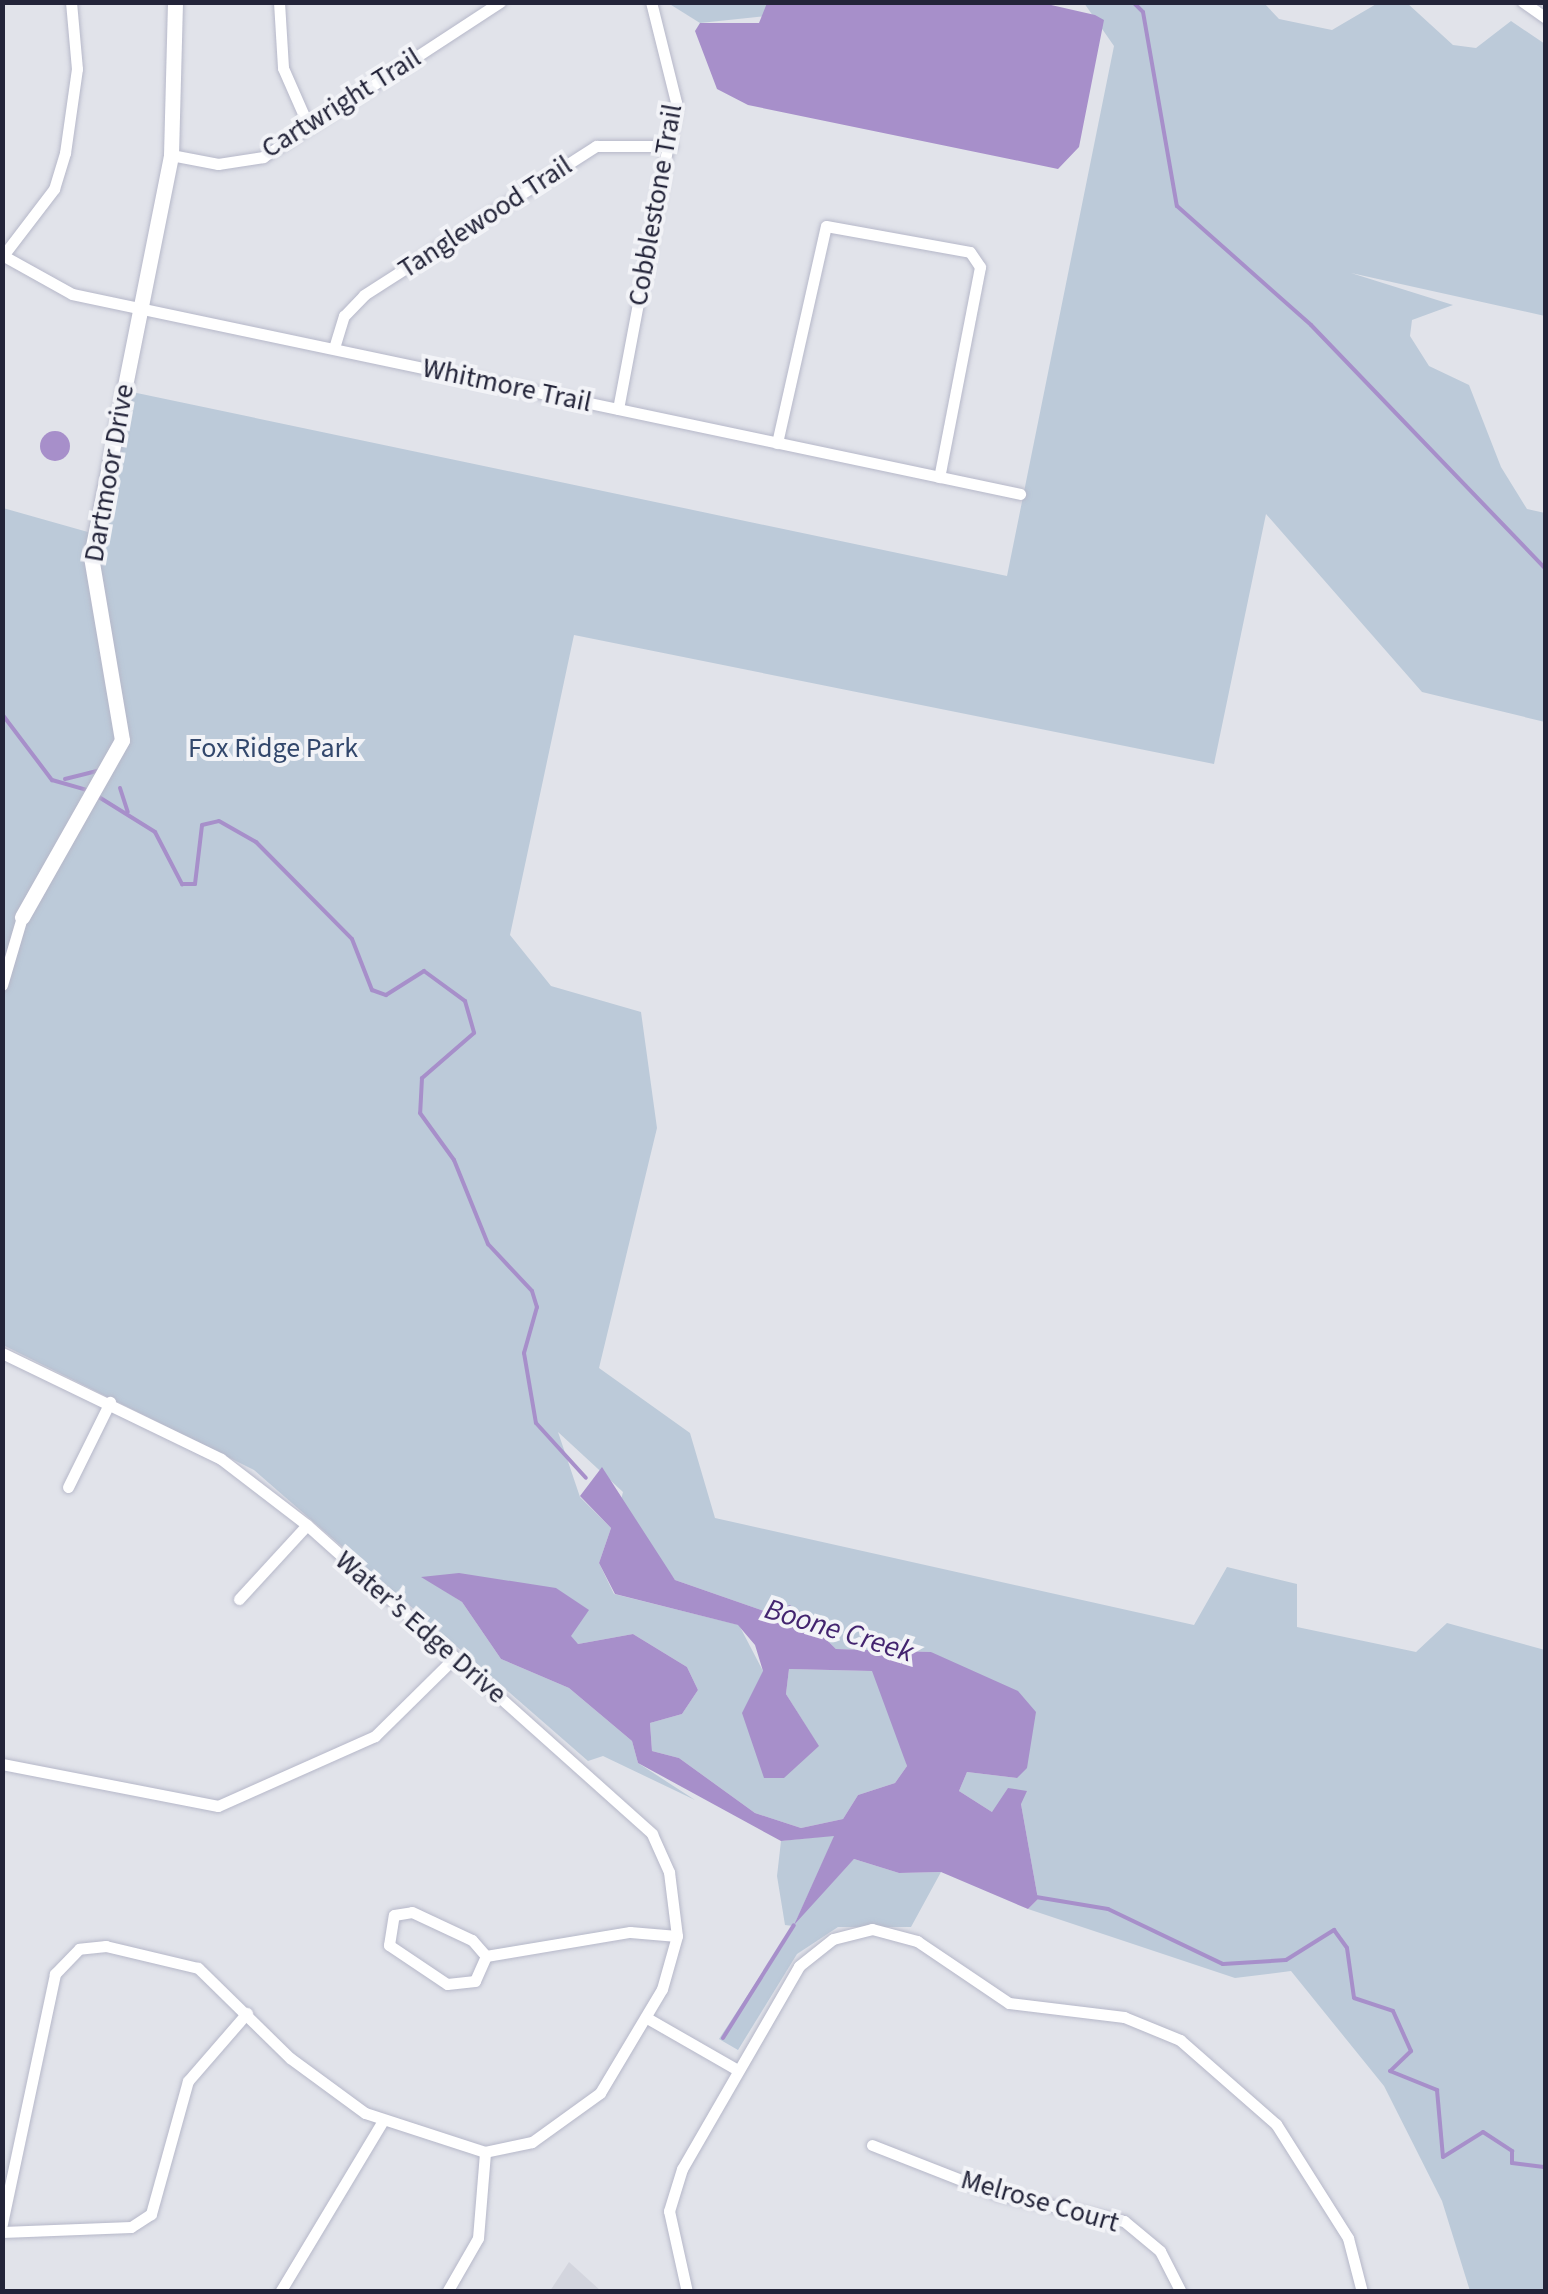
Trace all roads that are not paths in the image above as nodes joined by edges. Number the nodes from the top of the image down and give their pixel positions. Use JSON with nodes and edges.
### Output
{"nodes":[{"id":1,"x":70,"y":2,"type":"edge"},
{"id":2,"x":175,"y":2,"type":"edge"},
{"id":3,"x":279,"y":2,"type":"edge"},
{"id":4,"x":500,"y":2,"type":"edge"},
{"id":5,"x":651,"y":2,"type":"edge"},
{"id":6,"x":1523,"y":2,"type":"edge"},
{"id":7,"x":1546,"y":18,"type":"edge"},
{"id":8,"x":308,"y":126,"type":"junction"},
{"id":9,"x":671,"y":146,"type":"junction"},
{"id":10,"x":171,"y":155,"type":"junction"},
{"id":11,"x":3,"y":256,"type":"edge"},
{"id":12,"x":139,"y":309,"type":"junction"},
{"id":13,"x":334,"y":348,"type":"junction"},
{"id":14,"x":618,"y":409,"type":"junction"},
{"id":15,"x":777,"y":443,"type":"junction"},
{"id":16,"x":938,"y":477,"type":"junction"},
{"id":17,"x":1020,"y":494,"type":"dead end"},
{"id":18,"x":22,"y":917,"type":"joint"},
{"id":19,"x":2,"y":985,"type":"edge"},
{"id":20,"x":2,"y":1353,"type":"edge"},
{"id":21,"x":110,"y":1402,"type":"junction"},
{"id":22,"x":68,"y":1487,"type":"dead end"},
{"id":23,"x":307,"y":1525,"type":"junction"},
{"id":24,"x":239,"y":1599,"type":"dead end"},
{"id":25,"x":456,"y":1658,"type":"junction"},
{"id":26,"x":2,"y":1764,"type":"edge"},
{"id":27,"x":677,"y":1936,"type":"junction"},
{"id":28,"x":486,"y":1956,"type":"junction"},
{"id":29,"x":247,"y":2014,"type":"junction"},
{"id":30,"x":647,"y":2018,"type":"junction"},
{"id":31,"x":736,"y":2069,"type":"junction"},
{"id":32,"x":382,"y":2122,"type":"junction"},
{"id":33,"x":872,"y":2145,"type":"dead end"},
{"id":34,"x":485,"y":2152,"type":"junction"},
{"id":35,"x":2,"y":2224,"type":"edge"},
{"id":36,"x":2,"y":2232,"type":"edge"},
{"id":37,"x":280,"y":2292,"type":"edge"},
{"id":38,"x":447,"y":2292,"type":"edge"},
{"id":39,"x":687,"y":2292,"type":"edge"},
{"id":40,"x":1180,"y":2292,"type":"edge"},
{"id":41,"x":1362,"y":2292,"type":"edge"}],
"edges":[{"from":1,"to":11,"type":"street"},
{"from":2,"to":10,"type":"street","name":"Dartmoor Drive"},
{"from":3,"to":8,"type":"street"},
{"from":4,"to":8,"type":"street","name":"Cartwright Trail"},
{"from":5,"to":9,"type":"street","name":"Cobblestone Trail"},
{"from":6,"to":7,"type":"street"},
{"from":8,"to":10,"type":"street","name":"Cartwright Trail"},
{"from":9,"to":13,"type":"street","name":"Tanglewood Trail"},
{"from":9,"to":14,"type":"street","name":"Cobblestone Trail"},
{"from":10,"to":12,"type":"street","name":"Dartmoor Drive"},
{"from":11,"to":12,"type":"street","name":"Whitmore Trail"},
{"from":12,"to":13,"type":"street","name":"Whitmore Trail"},
{"from":12,"to":18,"type":"street","name":"Dartmoor Drive"},
{"from":13,"to":14,"type":"street","name":"Whitmore Trail"},
{"from":14,"to":15,"type":"street","name":"Whitmore Trail"},
{"from":15,"to":16,"type":"street","name":"Whitmore Trail"},
{"from":15,"to":16,"type":"street"},
{"from":16,"to":17,"type":"street","name":"Whitmore Trail"},
{"from":18,"to":19,"type":"street"},
{"from":20,"to":21,"type":"street","name":"Water’s Edge Drive"},
{"from":21,"to":22,"type":"street"},
{"from":21,"to":23,"type":"street","name":"Water’s Edge Drive"},
{"from":23,"to":24,"type":"street"},
{"from":23,"to":25,"type":"street","name":"Water’s Edge Drive"},
{"from":25,"to":26,"type":"street"},
{"from":25,"to":27,"type":"street","name":"Water’s Edge Drive"},
{"from":27,"to":28,"type":"street"},
{"from":27,"to":30,"type":"street","name":"Water’s Edge Drive"},
{"from":28,"to":28,"type":"street"},
{"from":29,"to":32,"type":"street"},
{"from":29,"to":35,"type":"street"},
{"from":29,"to":36,"type":"street"},
{"from":30,"to":31,"type":"street"},
{"from":30,"to":34,"type":"street","name":"Water’s Edge Drive"},
{"from":31,"to":39,"type":"street"},
{"from":31,"to":41,"type":"street"},
{"from":32,"to":34,"type":"street"},
{"from":32,"to":37,"type":"street"},
{"from":33,"to":40,"type":"street","name":"Melrose Court"},
{"from":34,"to":38,"type":"street"}]}
